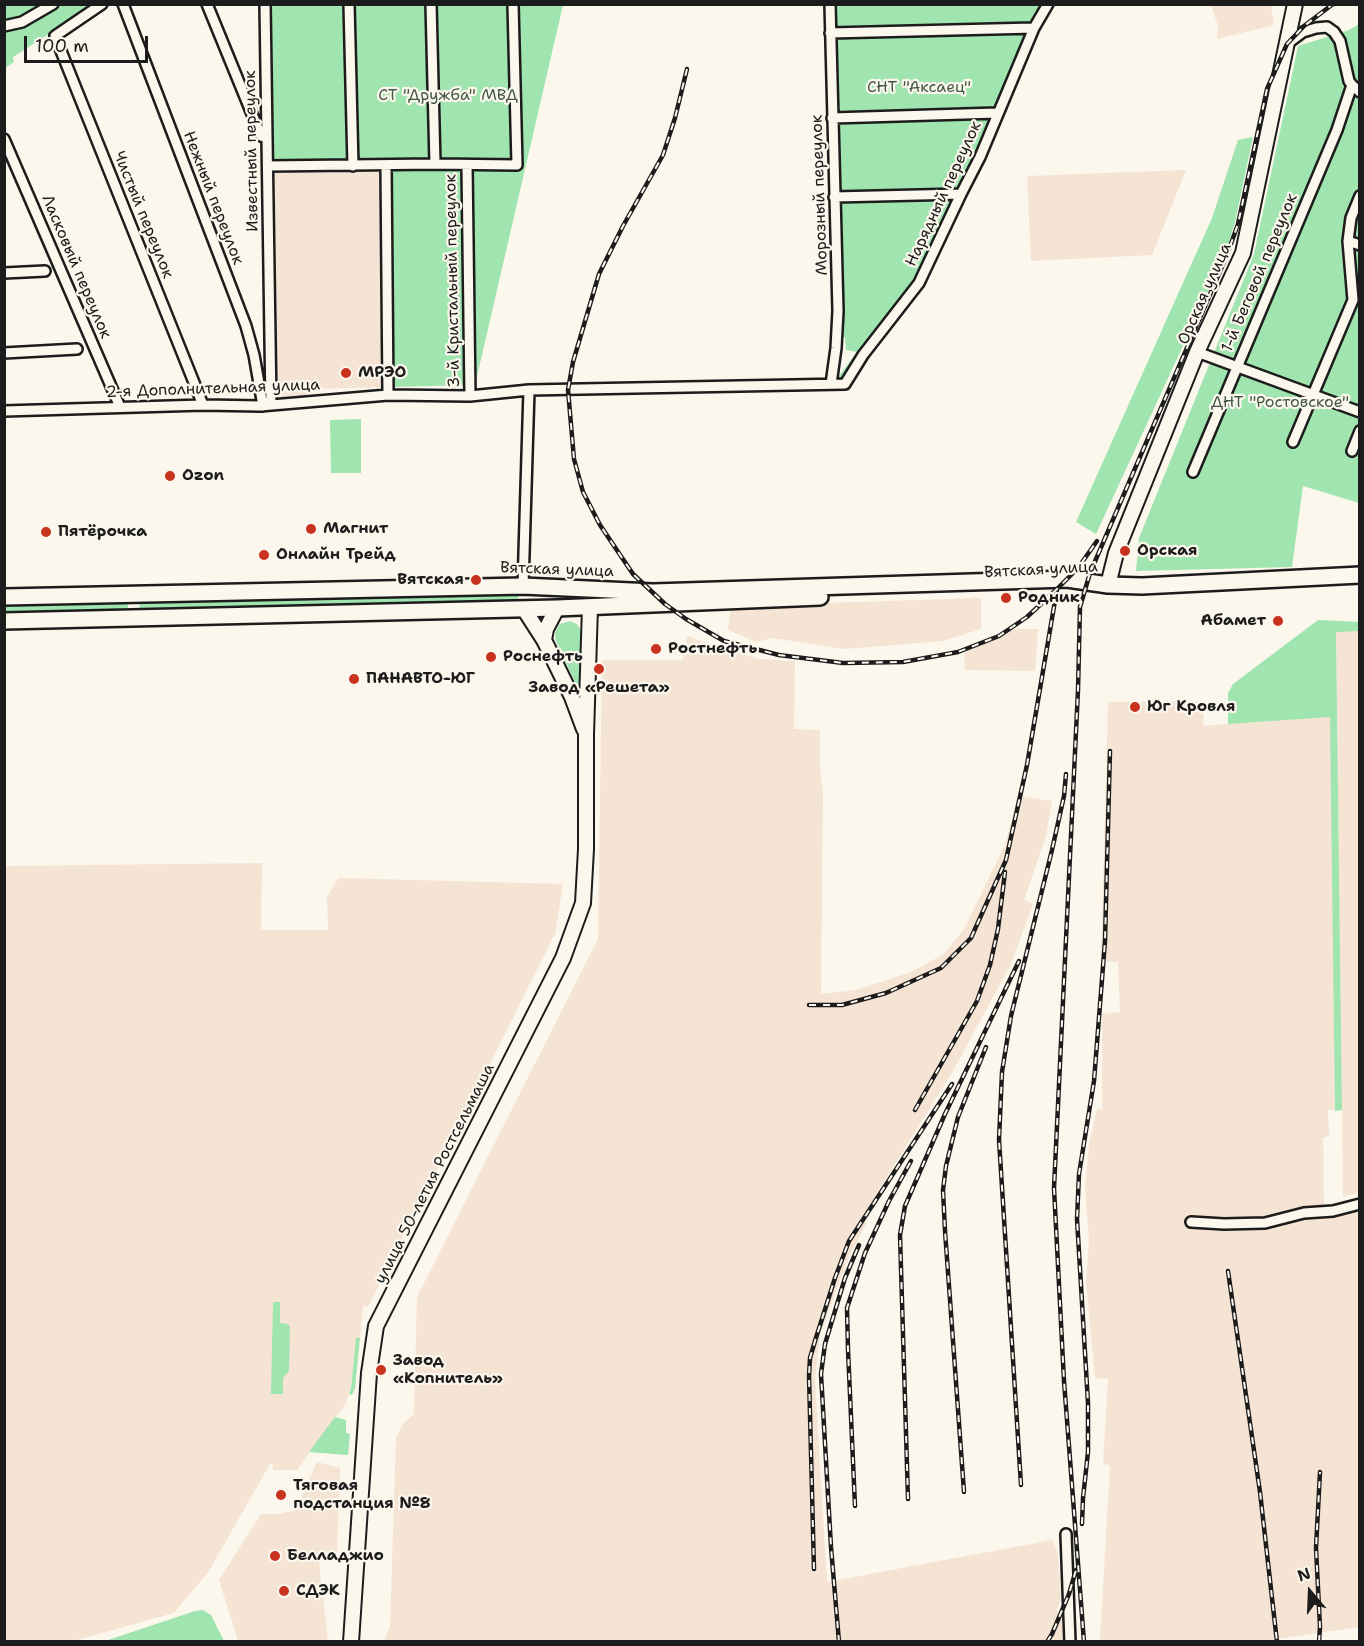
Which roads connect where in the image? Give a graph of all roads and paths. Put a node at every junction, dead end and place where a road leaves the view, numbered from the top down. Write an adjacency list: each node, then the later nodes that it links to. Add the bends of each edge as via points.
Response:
1 (53, 4): 12 (street, via 22,22)
2 (102, 4): 43 (street, Чистый переулок, via 55,36)
3 (123, 4): 44 (street, Нежный переулок, via 246,326)
4 (207, 4): 19 (street, via 261,136)
5 (265, 4): 19 (street, Известный переулок)
6 (349, 4): 25 (street)
7 (430, 4): 21 (street)
8 (513, 4): 23 (street, via 517,165)
9 (830, 4): 14 (street, Морозный переулок)
10 (1048, 4): 13 (street, Нарядный переулок)
11 (1294, 4): 15 (main road, Орская улица)
12 (4, 26)
13 (1034, 28): 14 (street); 17 (street, Нарядный переулок)
14 (830, 33): 18 (street, Морозный переулок)
15 (1287, 44): 16 (street, via 1303,32 1327,27 1340,41); 34 (main road, Орская улица, via 1243,253)
16 (1356, 88): 36 (street, 1-й Беговой переулок)
17 (998, 113): 18 (street); 26 (street, Нарядный переулок)
18 (832, 118): 28 (street, Морозный переулок)
19 (267, 138): 24 (street, Известный переулок)
20 (4, 139): 45 (street, Ласковый переулок)
21 (435, 164): 22 (street); 23 (street)
22 (386, 165): 25 (street); 40 (street)
23 (467, 165): 42 (street, 3-й Кристальный переулок)
24 (268, 166): 25 (street); 44 (street, Известный переулок)
25 (353, 166)
26 (961, 194): 28 (street); 38 (street, Нарядный переулок, via 919,284)
27 (1359, 196): 29 (street)
28 (834, 197): 37 (street, Морозный переулок, via 838,311)
29 (1348, 242): 30 (street); 41 (street, via 1353,300)
30 (1359, 245)
31 (45, 271): 32 (street)
32 (4, 273)
33 (77, 349): 35 (street)
34 (1197, 352): 36 (street); 53 (main road, Орская улица, via 1116,553)
35 (4, 353)
36 (1238, 366): 41 (street); 51 (street, 1-й Беговой переулок)
37 (831, 384): 38 (street, 2-я Дополнительная улица); 39 (street, 2-я Дополнительная улица)
38 (845, 384)
39 (529, 390): 42 (street, 2-я Дополнительная улица); 54 (street)
40 (388, 395): 42 (street, 2-я Дополнительная улица); 44 (street, 2-я Дополнительная улица)
41 (1313, 395): 47 (street); 49 (street)
42 (470, 396)
43 (203, 405): 44 (street, 2-я Дополнительная улица); 45 (street, 2-я Дополнительная улица)
44 (267, 405)
45 (120, 407): 46 (street, 2-я Дополнительная улица)
46 (4, 411)
47 (1359, 412)
48 (1359, 431): 50 (street)
49 (1293, 442)
50 (1352, 452)
51 (1193, 472)
52 (1359, 575): 53 (main road, Вятская улица)
53 (1108, 585): 56 (main road, Вятская улица, via 1067,579 652,592); 59 (main road, Вятская улица)
54 (523, 586): 55 (main road, Вятская улица); 57 (main road, Вятская улица); 61 (main road)
55 (572, 588): 56 (main road, Вятская улица); 60 (main road)
56 (591, 588): 59 (main road)
57 (131, 595): 58 (main road, Вятская улица); 62 (main road, via 138,608)
58 (4, 597)
59 (590, 607): 60 (main road, Вятская улица); 65 (main road, улица 50-летия Ростсельмаша)
60 (557, 608): 61 (main road, Вятская улица); 64 (main road)
61 (524, 609): 62 (main road, Вятская улица); 64 (main road)
62 (133, 618): 63 (main road, Вятская улица)
63 (4, 621)
64 (544, 640): 65 (main road)
65 (586, 734): 69 (main road, улица 50-летия Ростсельмаша, via 583,903 575,928 376,1326 369,1373)
66 (1359, 1204): 67 (street, via 1265,1223)
67 (1191, 1222)
68 (1066, 1534): 70 (street)
69 (351, 1641)
70 (1070, 1641)

